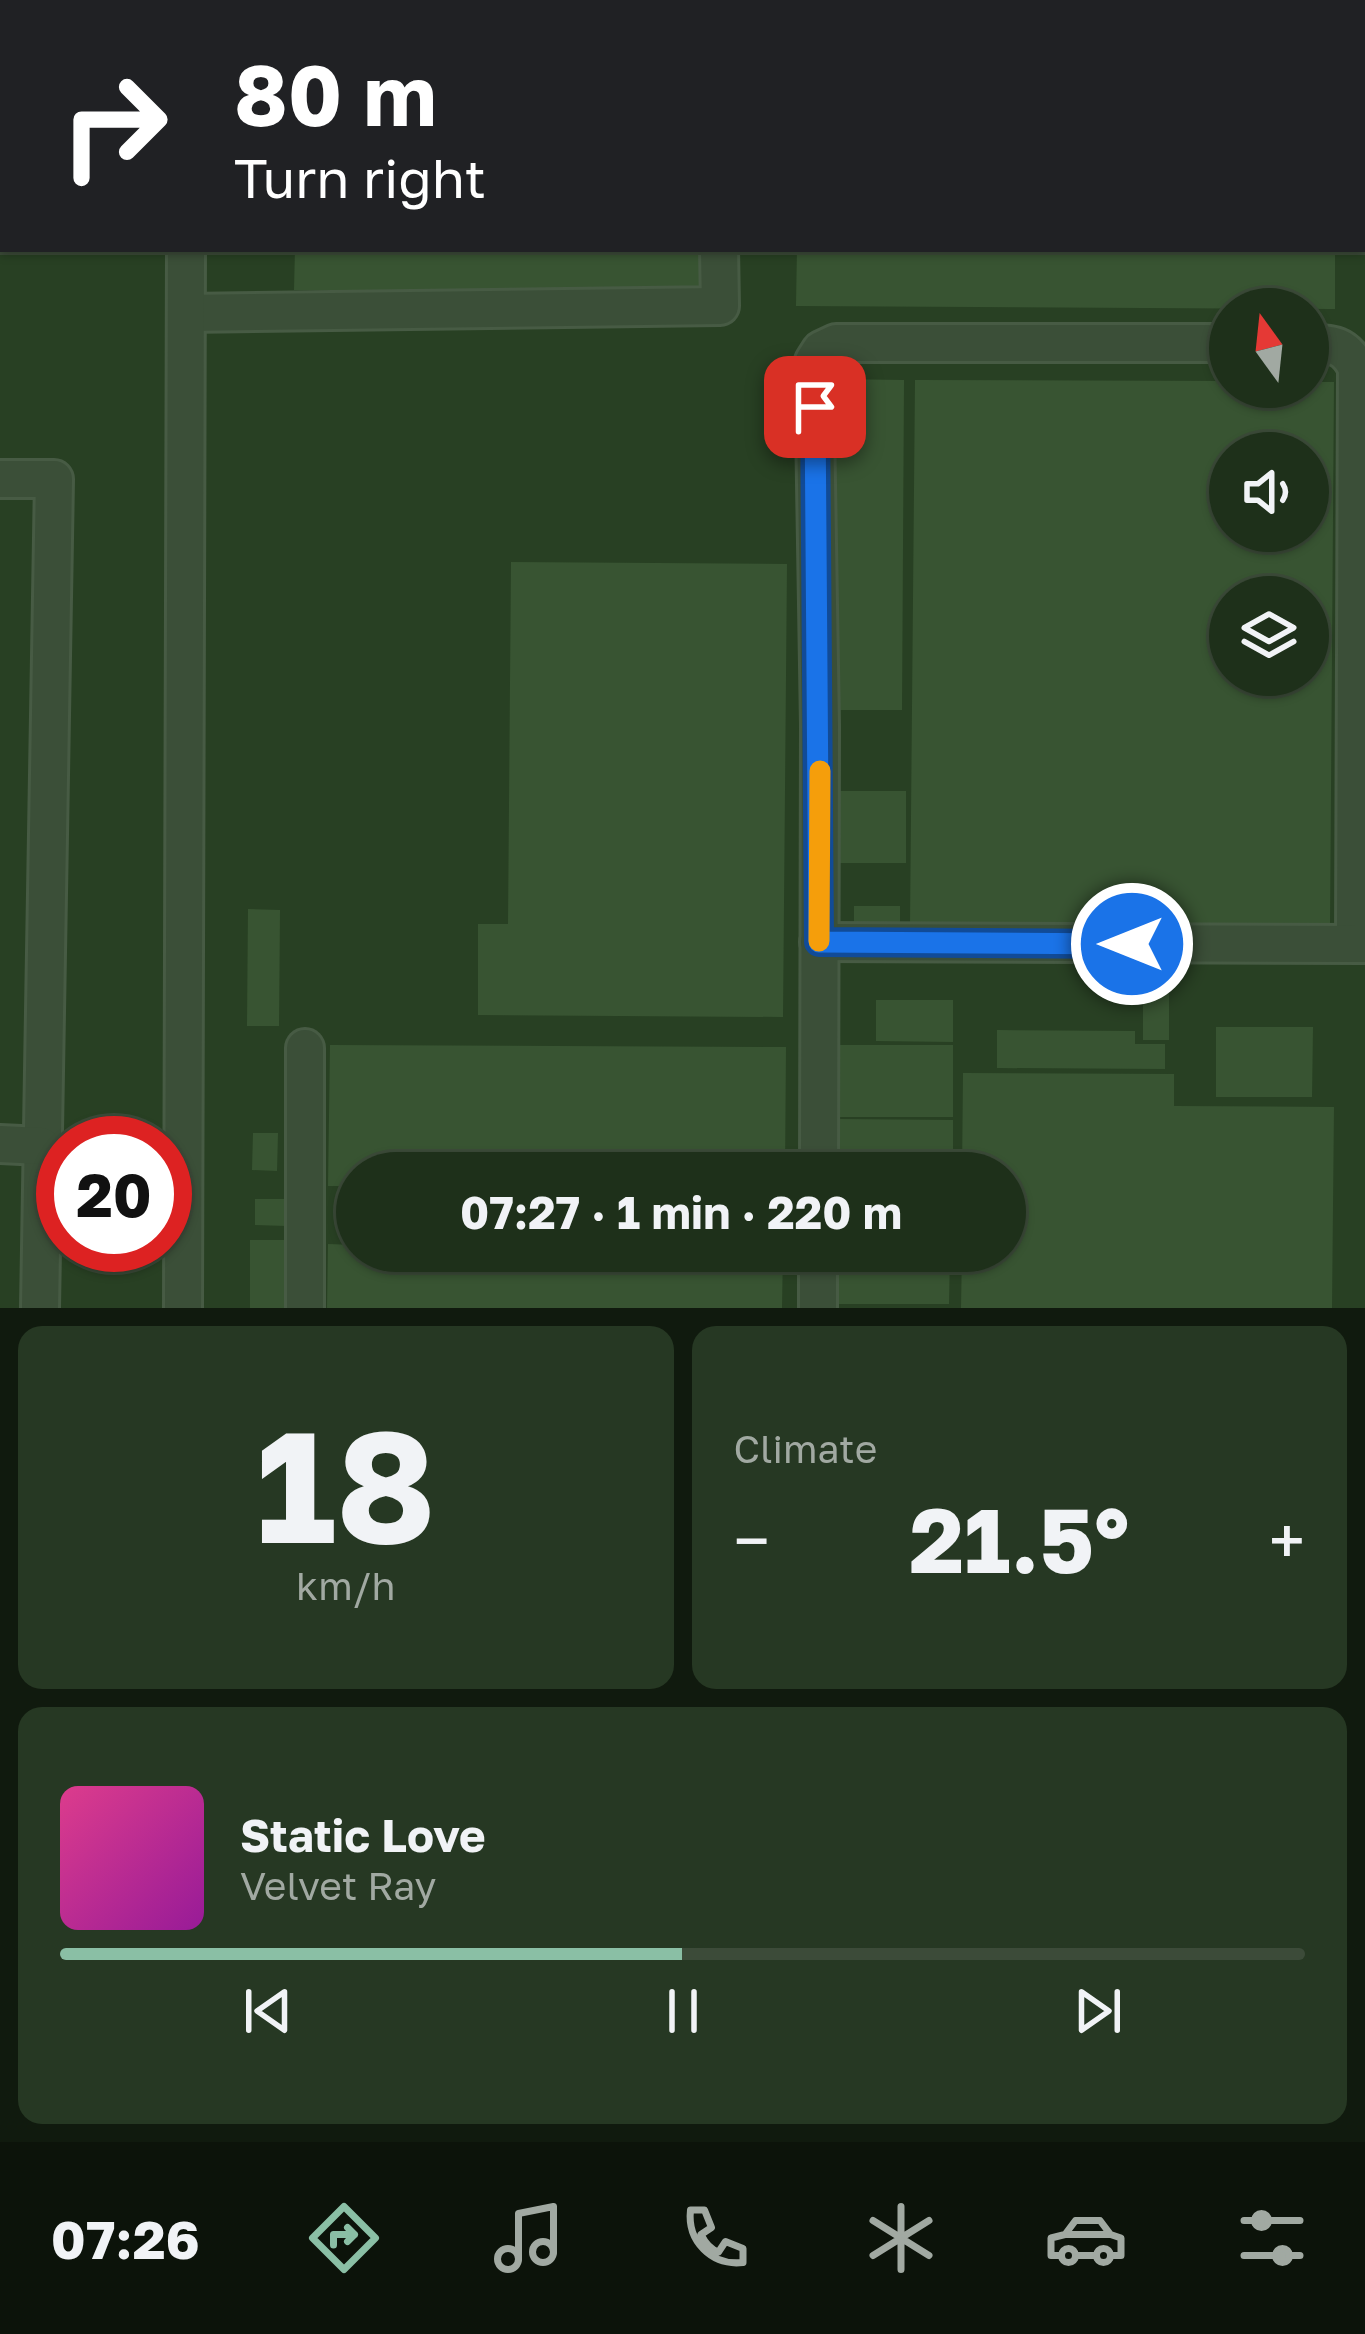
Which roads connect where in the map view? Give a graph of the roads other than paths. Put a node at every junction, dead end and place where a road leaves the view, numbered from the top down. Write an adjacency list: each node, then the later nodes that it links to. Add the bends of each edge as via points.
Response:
1 (186, 252): 3 (street)
2 (719, 252): 3 (street, via 720,306)
3 (186, 313): 17 (street)
4 (1209, 344): 7 (street, via 836,343 821,350 814,361)
5 (1329, 344): 8 (street, via 1348,351 1357,368)
6 (0, 479): 10 (street, via 54,479)
7 (819, 942): 8 (street); 13 (street)
8 (1360, 944)
9 (305, 1048): 18 (street)
10 (42, 1116)
11 (0, 1144): 12 (street)
12 (36, 1145)
13 (819, 1152)
14 (40, 1272): 16 (street)
15 (818, 1272): 19 (street)
16 (40, 1308)
17 (183, 1308)
18 (305, 1308)
19 (818, 1308)

